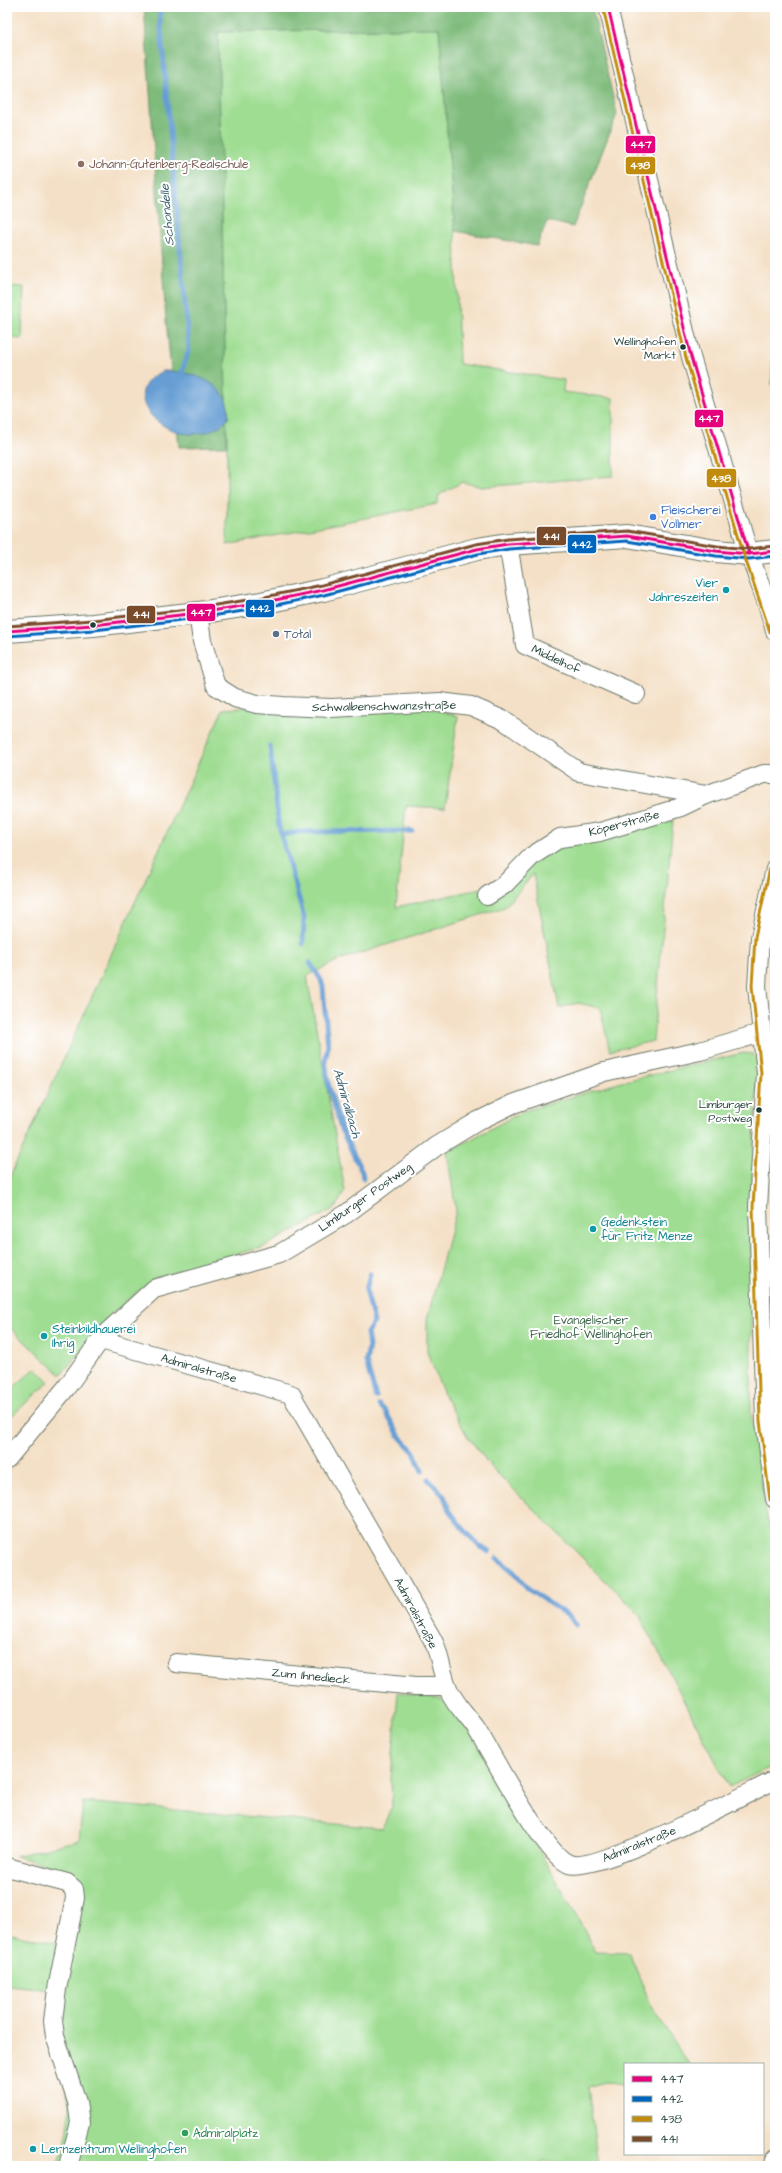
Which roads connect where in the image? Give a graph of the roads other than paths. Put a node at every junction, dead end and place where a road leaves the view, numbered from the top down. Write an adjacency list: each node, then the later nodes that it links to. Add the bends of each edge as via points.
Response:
1 (608, 7): 4 (street, via 691,357)
2 (508, 544): 4 (street, via 627,536 708,550); 5 (street, via 463,552 323,590); 8 (street, Middelhof, via 525,644)
3 (775, 551): 4 (street)
4 (749, 554): 7 (street)
5 (198, 613): 6 (street, via 84,626); 10 (street, Schwalbenschwanzstraße, via 202,642 216,686 235,698 257,704 332,708 440,702 471,706 503,720 578,772)
6 (7, 631)
7 (775, 631)
8 (636, 694)
9 (775, 774): 10 (street, Köperstraße, via 764,774)
10 (706, 795): 12 (street, Köperstraße, via 681,807 600,832 560,838 532,856 504,885)
11 (775, 870): 13 (street, via 760,938 757,986)
12 (487, 896)
13 (761, 1033): 14 (street, Limburger Postweg, via 604,1072 513,1104 478,1121 437,1146 346,1214 279,1254 154,1289); 16 (street, via 766,1073 758,1207 765,1422)
14 (101, 1340): 15 (street, Limburger Postweg, via 66,1388); 18 (street, Admiralstraße, via 291,1394 422,1621 434,1644)
15 (7, 1459)
16 (775, 1499)
17 (176, 1663): 18 (street, Zum Ihnedieck, via 416,1686)
18 (447, 1686): 19 (street, Admiralstraße, via 475,1727 540,1835 556,1855 570,1864 588,1865 644,1843)
19 (775, 1780)
20 (7, 1867): 22 (street, via 67,1883 74,1889 75,1898 53,2021 55,2036 77,2102 80,2122)
21 (775, 2159): 23 (street)
22 (68, 2166)
23 (774, 2166)

